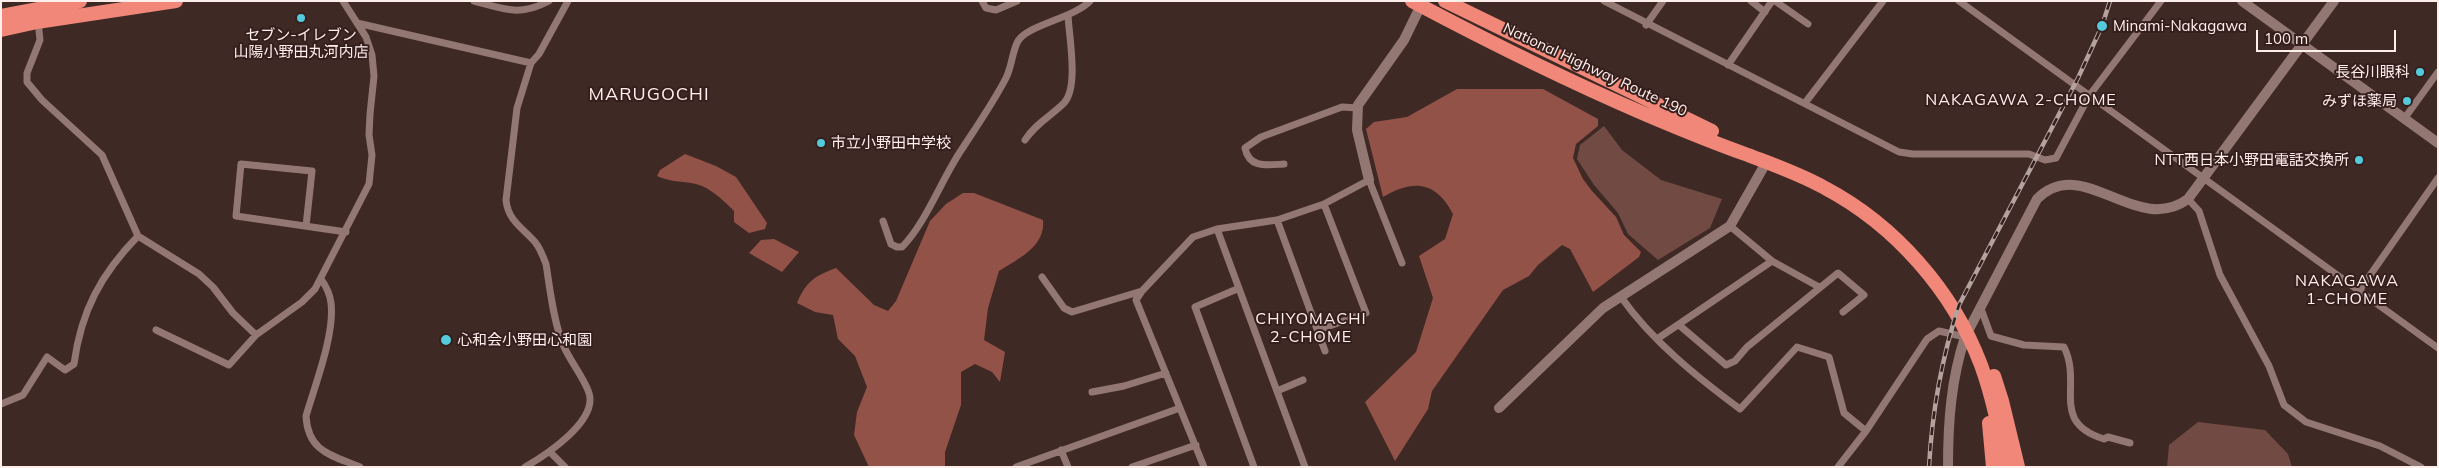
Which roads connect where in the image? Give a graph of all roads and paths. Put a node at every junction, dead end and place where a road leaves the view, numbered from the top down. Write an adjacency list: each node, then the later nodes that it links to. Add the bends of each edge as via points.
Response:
1 (80, 1): 21 (highway)
2 (176, 1): 25 (highway)
3 (343, 1): 26 (street)
4 (474, 1): 5 (street, via 507,11 523,12)
5 (549, 1)
6 (568, 1): 31 (street)
7 (982, 1): 8 (street, via 986,8 996,10)
8 (1017, 1)
9 (1090, 1): 23 (street)
10 (1445, 1): 40 (highway, National Highway Route 190, via 1751,149)
11 (1604, 1): 28 (street)
12 (1663, 1): 28 (street)
13 (1751, 1): 22 (street)
14 (1774, 1): 22 (street); 27 (street)
15 (1883, 1): 35 (street)
16 (1960, 1): 34 (street)
17 (2161, 1): 34 (street)
18 (2242, 1): 30 (street)
19 (2334, 1): 30 (street)
20 (1418, 3): 36 (street, via 1404,40 1361,99); 40 (highway, National Highway Route 190, via 1648,114)
21 (37, 5): 24 (highway); 25 (street)
22 (1765, 12): 32 (street)
23 (1068, 15): 38 (street, via 1073,88 1066,101 1031,129); 48 (street, via 1025,33 1018,42 1006,77 975,133 962,149 907,242 894,246)
24 (1, 16)
25 (38, 22): 29 (highway); 53 (street, via 40,40 27,73 27,82 102,155)
26 (357, 23): 31 (street); 52 (street, via 372,55 374,76 369,135 372,155 369,184)
27 (1808, 24)
28 (1646, 25): 32 (street)
29 (1, 30)
30 (2302, 45): 37 (street); 42 (street)
31 (531, 63): 86 (street, via 517,108 509,160 507,210 541,252 562,341 589,392 590,402 576,426)
32 (1728, 65): 35 (street)
33 (2438, 72): 37 (street)
34 (2089, 96): 35 (street, via 2056,158 2045,160 2029,154 1899,152); 42 (street)
35 (1806, 103)
36 (1358, 108): 41 (street, via 1342,107 1262,137 1245,148 1248,158 1256,164); 44 (street, via 1357,130)
37 (2404, 119): 39 (street)
38 (1024, 140)
39 (2438, 143)
40 (1767, 161): 50 (street); 72 (highway, National Highway Route 190, via 1827,188 1878,223 1946,293)
41 (1284, 164)
42 (2203, 178): 45 (street); 61 (street)
43 (2438, 178): 61 (street)
44 (1369, 180): 46 (street); 55 (street)
45 (2188, 199): 63 (street, via 2179,206 2162,210 2138,207 2081,185 2058,185 2046,190 2027,214); 101 (street, via 2199,211 2220,276 2269,366 2284,404 2306,422 2380,446)
46 (1324, 204): 47 (street); 67 (street, via 1366,313)
47 (1277, 220): 51 (street); 67 (street)
48 (883, 221)
49 (306, 226): 49 (street, via 312,171 241,164 236,216); 52 (street)
50 (1730, 226): 54 (street); 62 (street)
51 (1217, 229): 59 (street); 60 (street, via 1193,236)
52 (346, 232): 57 (street)
53 (138, 236): 68 (street, via 199,274); 79 (street, via 105,274 78,336 74,364 65,370 47,358 23,394)
54 (1772, 261): 58 (street); 65 (street)
55 (1402, 263)
56 (1042, 277): 60 (street, via 1064,308 1072,312)
57 (320, 279): 68 (street, via 302,302); 88 (street, via 328,290 331,321 306,416 307,429 316,446)
58 (1819, 287): 64 (street, via 1838,273 1864,295); 65 (street, via 1735,361 1726,365)
59 (1237, 289): 77 (street); 94 (street, via 1195,307)
60 (1142, 291): 74 (street, via 1136,300)
61 (2359, 291): 71 (street)
62 (1621, 298): 70 (street, via 1639,323); 81 (street, via 1585,324)
63 (1980, 305): 69 (street); 83 (street, via 1991,336 2024,345 2064,347 2070,359 2074,422 2088,435)
64 (1843, 312)
65 (1679, 325): 70 (street)
66 (156, 330): 68 (street, via 229,365)
67 (1318, 330): 73 (street)
68 (256, 335)
69 (1965, 337): 82 (street, via 1939,331 1933,333); 97 (street, via 1950,405)
70 (1657, 340): 82 (street, via 1740,410 1797,347 1829,357 1844,413)
71 (2438, 348)
72 (1979, 350): 76 (highway, National Highway Route 190); 100 (highway, via 2002,401)
73 (1325, 351)
74 (1166, 373): 78 (street); 80 (street)
75 (1304, 380): 77 (street)
76 (1986, 382): 98 (highway); 99 (highway, National Highway Route 190, via 1997,419)
77 (1277, 391): 95 (street)
78 (1092, 392)
79 (1, 404)
80 (1180, 408): 84 (street); 85 (street)
81 (1499, 408)
82 (1866, 431): 96 (street)
83 (2130, 443)
84 (1196, 445): 87 (street); 93 (street)
85 (1062, 450): 91 (street); 92 (street)
86 (550, 452): 89 (street); 90 (street)
87 (1133, 466)
88 (360, 467)
89 (525, 467)
90 (565, 467)
91 (1016, 467)
92 (1068, 467)
93 (1204, 467)
94 (1254, 467)
95 (1305, 467)
96 (1838, 467)
97 (1948, 467)
98 (1993, 467)
99 (2005, 467)
100 (2018, 467)
101 (2421, 467)

